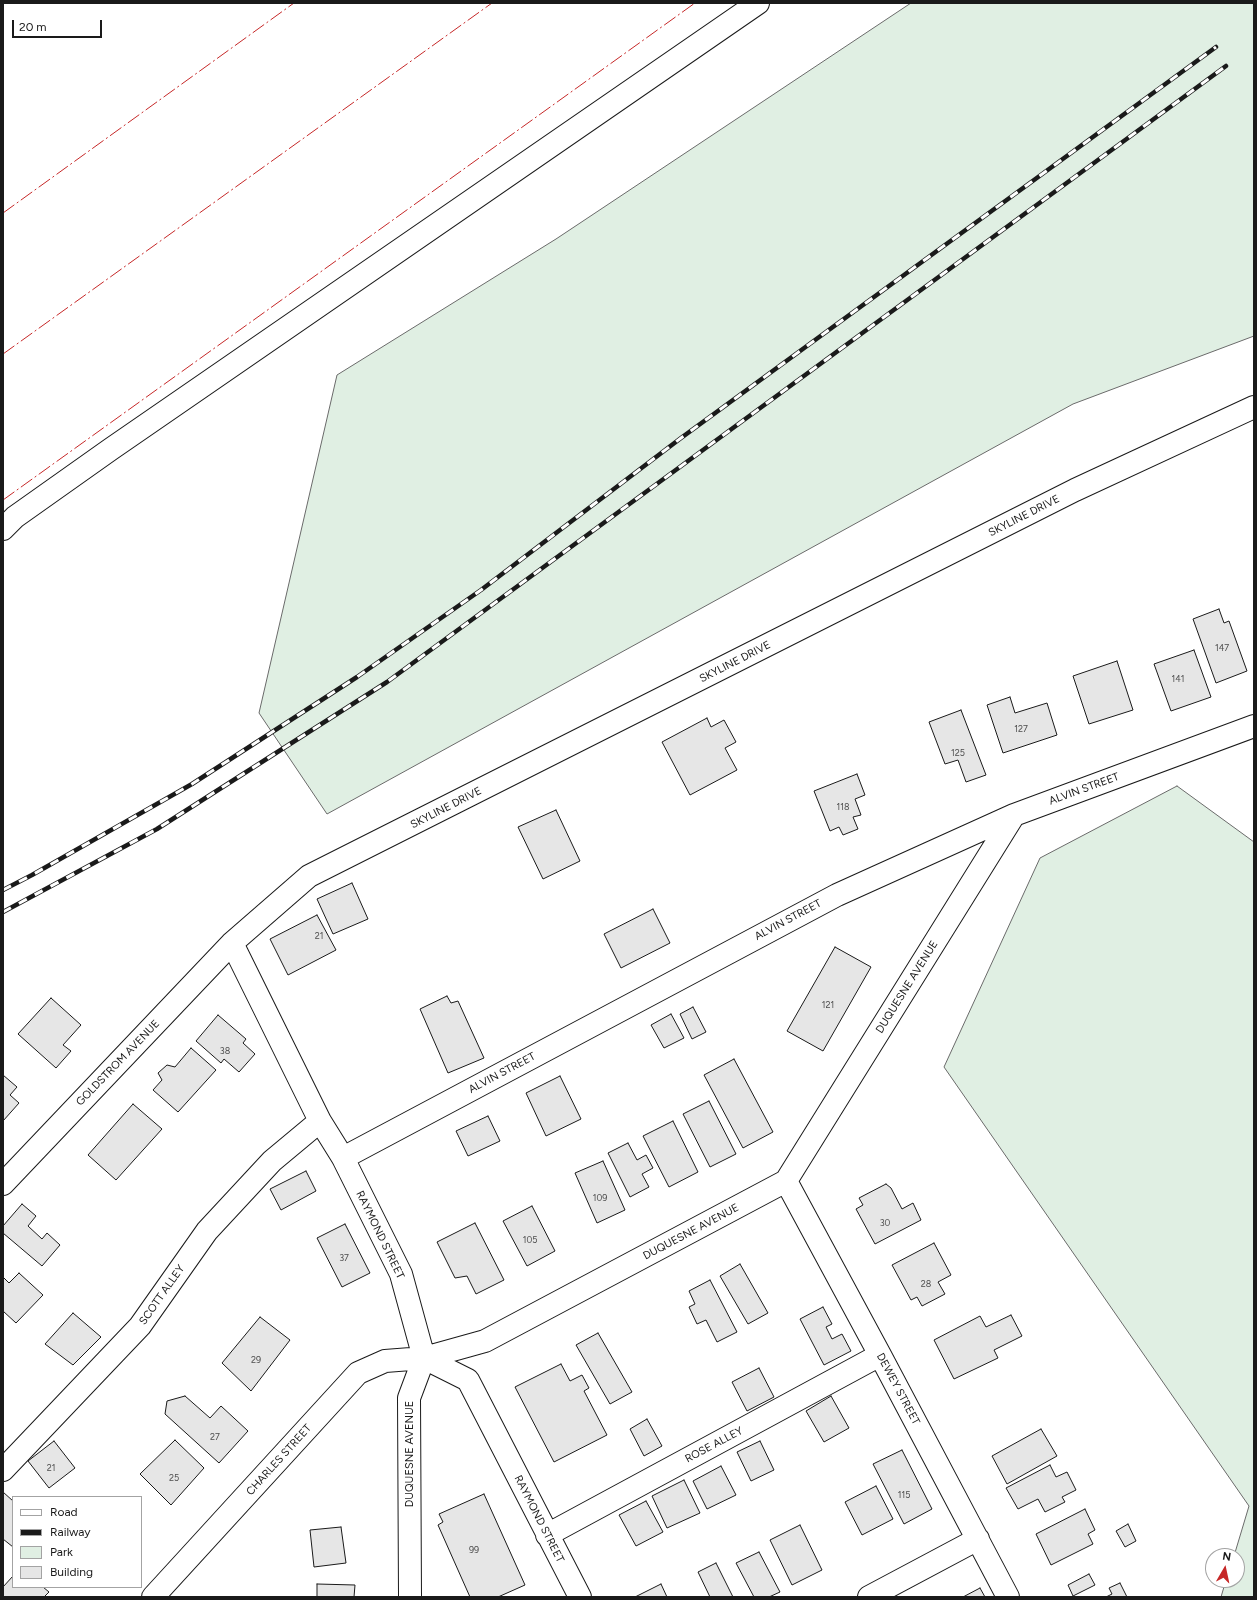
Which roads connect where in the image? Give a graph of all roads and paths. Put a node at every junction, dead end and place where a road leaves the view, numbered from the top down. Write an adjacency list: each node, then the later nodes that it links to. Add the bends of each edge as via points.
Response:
1 (758, 3): 3 (street, via 110,449)
2 (1254, 407): 6 (street, SKYLINE DRIVE, via 1075,490 309,876)
3 (3, 529)
4 (1254, 726): 5 (street, ALVIN STREET)
5 (1014, 815): 8 (street, ALVIN STREET, via 837,895); 9 (street, DUQUESNE AVENUE)
6 (232, 943): 7 (street, RAYMOND STREET); 10 (street, GOLDSTROM AVENUE)
7 (320, 1121): 8 (street, RAYMOND STREET); 13 (street, SCOTT ALLEY, via 272,1161 207,1231 140,1326)
8 (343, 1158): 12 (street, RAYMOND STREET, via 401,1274)
9 (786, 1181): 11 (street, DEWEY STREET); 12 (street, DUQUESNE AVENUE, via 485,1341)
10 (3, 1184)
11 (880, 1355): 14 (street, ROSE ALLEY); 15 (street, DEWEY STREET)
12 (424, 1358): 14 (street, RAYMOND STREET, via 468,1380); 16 (street, CHARLES STREET, via 386,1361 358,1373); 17 (street, DUQUESNE AVENUE, via 409,1398)
13 (3, 1470)
14 (547, 1535): 18 (street, RAYMOND STREET)
15 (978, 1539): 19 (street); 20 (street, DEWEY STREET)
16 (153, 1597)
17 (410, 1597)
18 (580, 1597)
19 (869, 1597)
20 (1008, 1597)

